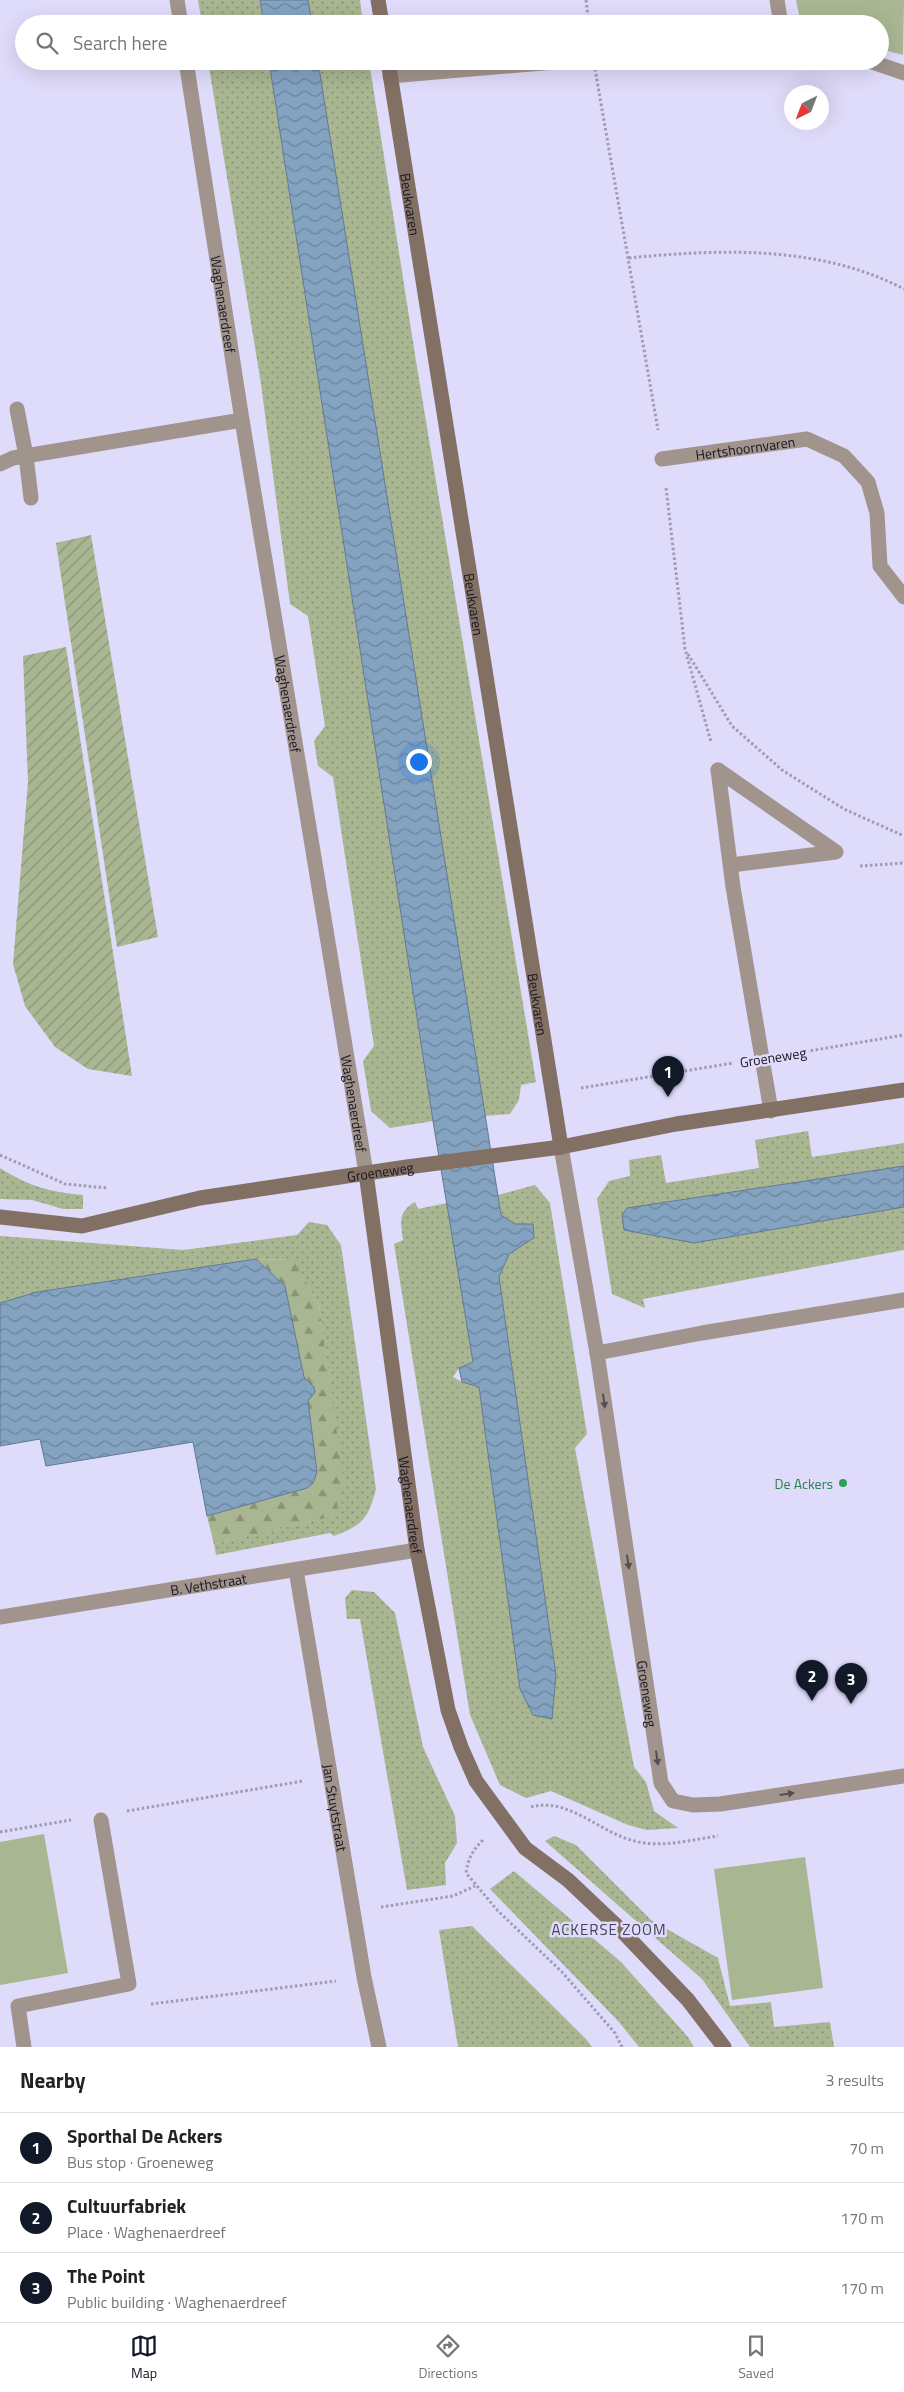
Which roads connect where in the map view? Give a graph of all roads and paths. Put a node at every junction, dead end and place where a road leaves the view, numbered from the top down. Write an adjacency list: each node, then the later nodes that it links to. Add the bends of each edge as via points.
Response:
1 (177, 0): 5 (street)
2 (378, 0): 6 (street)
3 (586, 0): 7 (path)
4 (777, 0): 8 (street)
5 (180, 15)
6 (380, 15)
7 (588, 15)
8 (780, 15)
9 (889, 68): 13 (street)
10 (187, 70): 17 (street, Waghenaerdreef)
11 (389, 70): 30 (street, Beukvaren)
12 (596, 70): 14 (path)
13 (904, 73)
14 (629, 258): 15 (path, via 692,252 767,253 819,259); 19 (path)
15 (904, 288)
16 (17, 409): 18 (street)
17 (242, 420): 18 (street); 34 (street, Waghenaerdreef)
18 (26, 456): 20 (street); 21 (street)
19 (662, 459): 22 (street, Hertshoornvaren, via 807,439 844,456 868,482 877,513 880,566); 23 (path)
20 (0, 464)
21 (31, 498)
22 (904, 597)
23 (685, 649): 24 (path); 25 (path, via 732,726 782,770 844,810)
24 (718, 770): 26 (street); 26 (street, via 836,852)
25 (904, 836)
26 (731, 865): 28 (street)
27 (904, 1036): 28 (path, Groeneweg)
28 (763, 1058): 30 (path, Groeneweg); 31 (street)
29 (904, 1090): 31 (street, Groeneweg)
30 (552, 1093): 32 (street, Beukvaren)
31 (771, 1111): 32 (street, Groeneweg, via 676,1124)
32 (561, 1147): 34 (street, Groeneweg); 38 (street, Groeneweg)
33 (0, 1155): 35 (path, via 65,1184)
34 (366, 1174): 36 (street, Groeneweg, via 200,1198 82,1226); 39 (street, Waghenaerdreef)
35 (113, 1189)
36 (0, 1216)
37 (904, 1300): 38 (street)
38 (597, 1353): 42 (street, Groeneweg, one-way to 42, via 661,1783 673,1801 693,1805 720,1804)
39 (417, 1550): 40 (street, B. Vethstraat); 47 (street, Waghenaerdreef, via 448,1710 476,1781)
40 (296, 1570): 41 (street, B. Vethstraat); 43 (street, Jan Stuytstraat)
41 (0, 1617)
42 (904, 1776)
43 (331, 1777): 44 (path); 51 (street, Jan Stuytstraat)
44 (119, 1812)
45 (73, 1820): 48 (path)
46 (101, 1820): 53 (street)
47 (503, 1820): 49 (path, via 542,1804 559,1806 630,1840 658,1845); 50 (path, via 474,1849 468,1860 466,1873); 57 (street, Waghenaerdreef, via 525,1848 568,1880 622,1931 688,2000)
48 (0, 1832)
49 (727, 1834)
50 (474, 1886): 51 (path, via 454,1896); 56 (path, via 562,1972)
51 (353, 1911): 52 (street, Jan Stuytstraat)
52 (364, 1977): 53 (path, via 148,2005); 55 (street, Jan Stuytstraat)
53 (129, 1984): 54 (street, via 18,2006)
54 (24, 2047)
55 (378, 2047)
56 (622, 2047)
57 (724, 2047)

